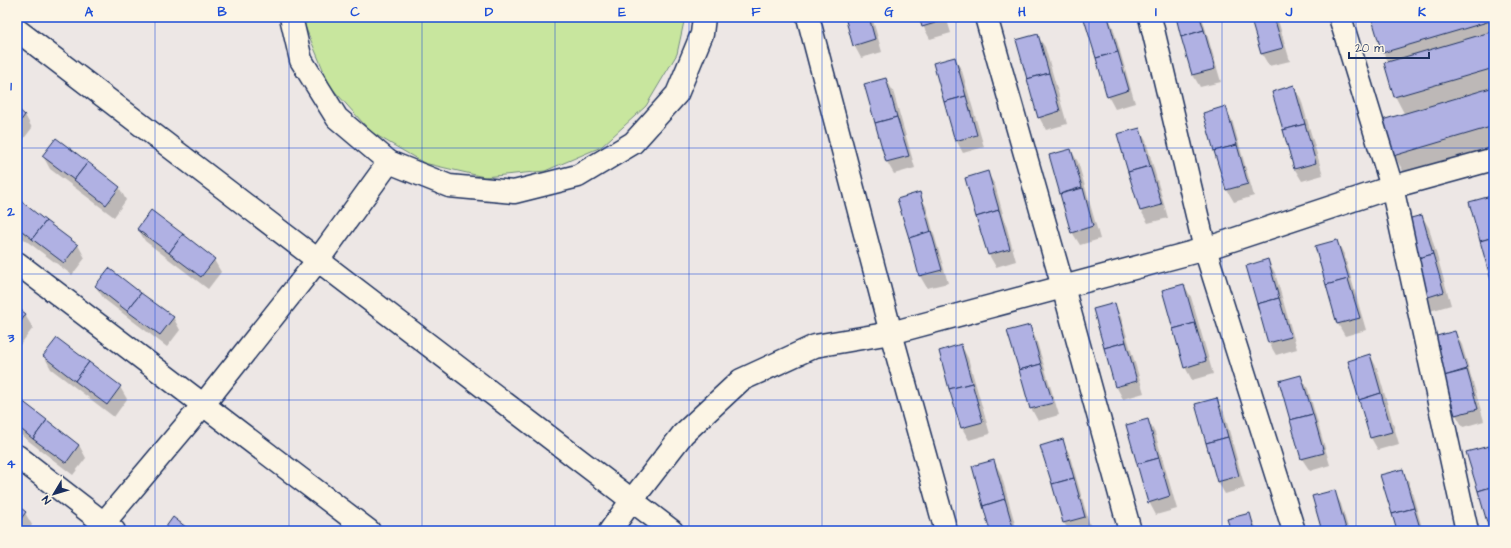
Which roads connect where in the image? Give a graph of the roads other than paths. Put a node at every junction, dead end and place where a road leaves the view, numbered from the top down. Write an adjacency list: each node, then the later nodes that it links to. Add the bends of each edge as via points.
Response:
1 (291, 17): 9 (street, via 301,60 336,118)
2 (704, 17): 9 (street, via 702,34 677,94 634,143 578,176 514,192 449,186)
3 (808, 17): 15 (street)
4 (986, 17): 14 (street)
5 (1150, 17): 11 (street)
6 (1340, 17): 10 (street)
7 (17, 30): 12 (street)
8 (1494, 159): 10 (street)
9 (389, 162): 12 (street)
10 (1392, 187): 11 (street); 26 (street)
11 (1205, 249): 14 (street); 25 (street)
12 (318, 260): 16 (street); 18 (street)
13 (17, 263): 16 (street)
14 (1063, 287): 15 (street); 24 (street)
15 (891, 333): 18 (street, via 815,346 741,380 683,434); 23 (street)
16 (203, 405): 19 (street); 20 (street)
17 (17, 456): 19 (street)
18 (632, 500): 21 (street); 22 (street)
19 (105, 528)
20 (369, 531)
21 (610, 531)
22 (672, 531)
23 (946, 531)
24 (1130, 531)
25 (1294, 531)
26 (1467, 531)

